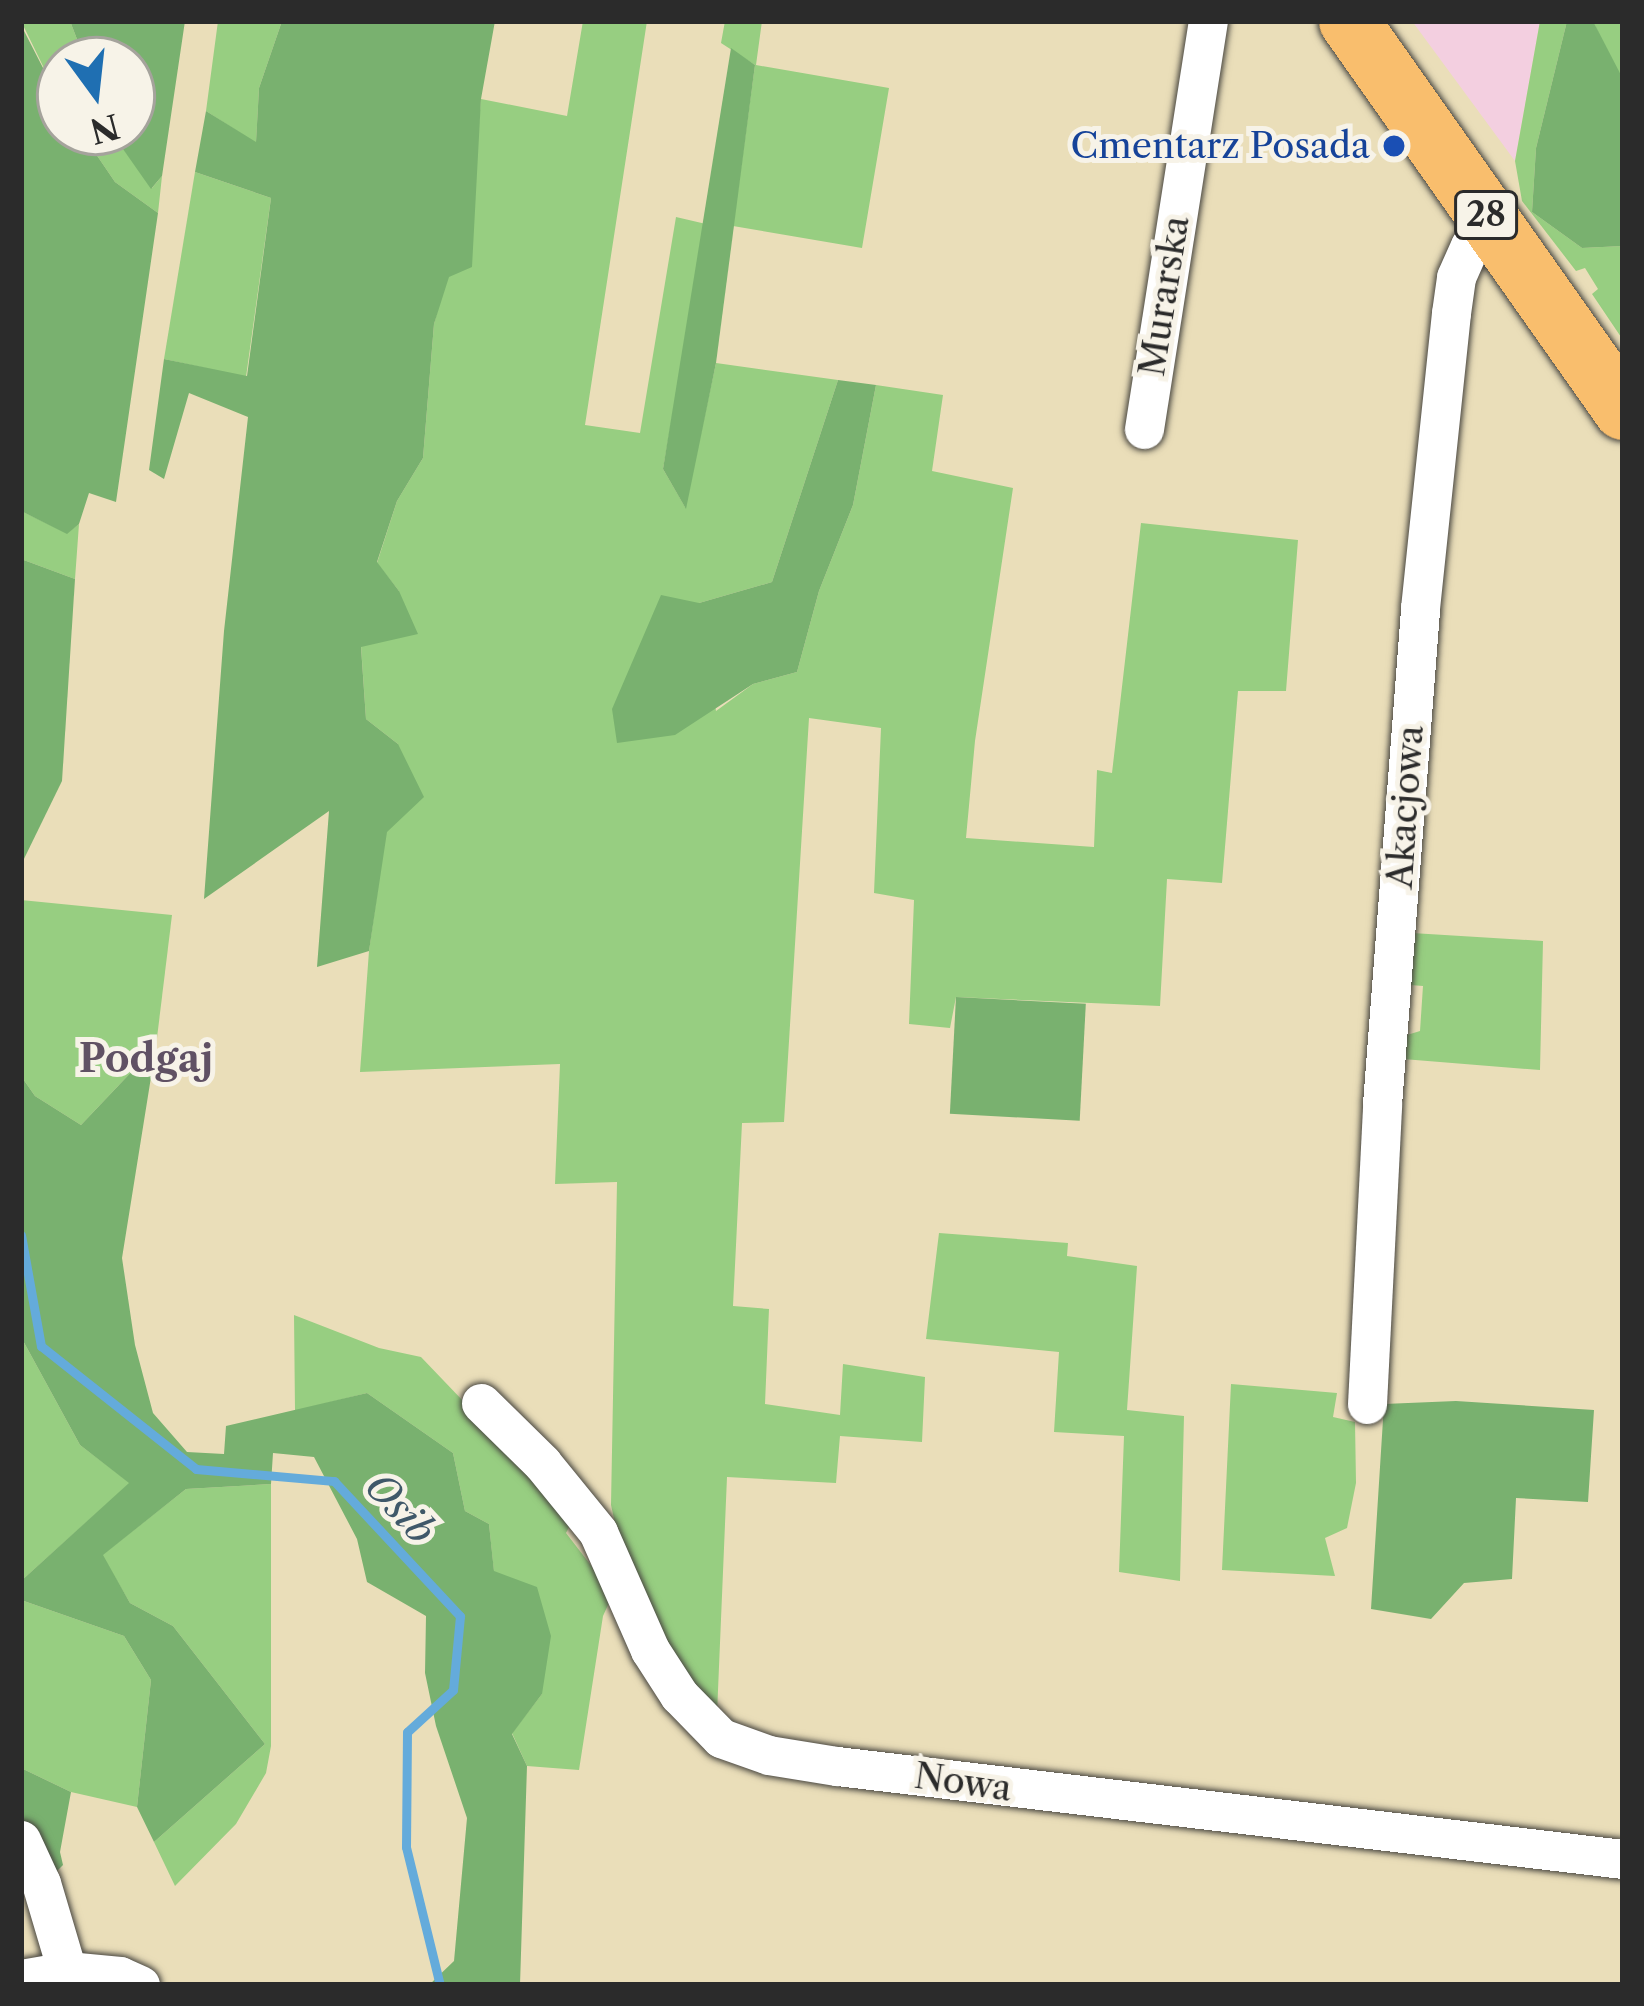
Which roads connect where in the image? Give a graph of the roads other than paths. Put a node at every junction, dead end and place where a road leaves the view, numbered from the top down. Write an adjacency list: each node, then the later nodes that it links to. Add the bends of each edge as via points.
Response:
1 (1208, 21): 5 (street, Murarska)
2 (1349, 21): 3 (main road, 28)
3 (1493, 226): 4 (main road, 28); 7 (street, Akacjowa, via 1470,246 1451,313 1391,986)
4 (1623, 410)
5 (1144, 429)
6 (481, 1402): 9 (street, Nowa, via 598,1532 650,1650 721,1738 837,1766)
7 (1367, 1404)
8 (21, 1840): 10 (street)
9 (1623, 1858)
10 (67, 1971): 11 (street); 12 (street)
11 (21, 1979)
12 (140, 1985)

